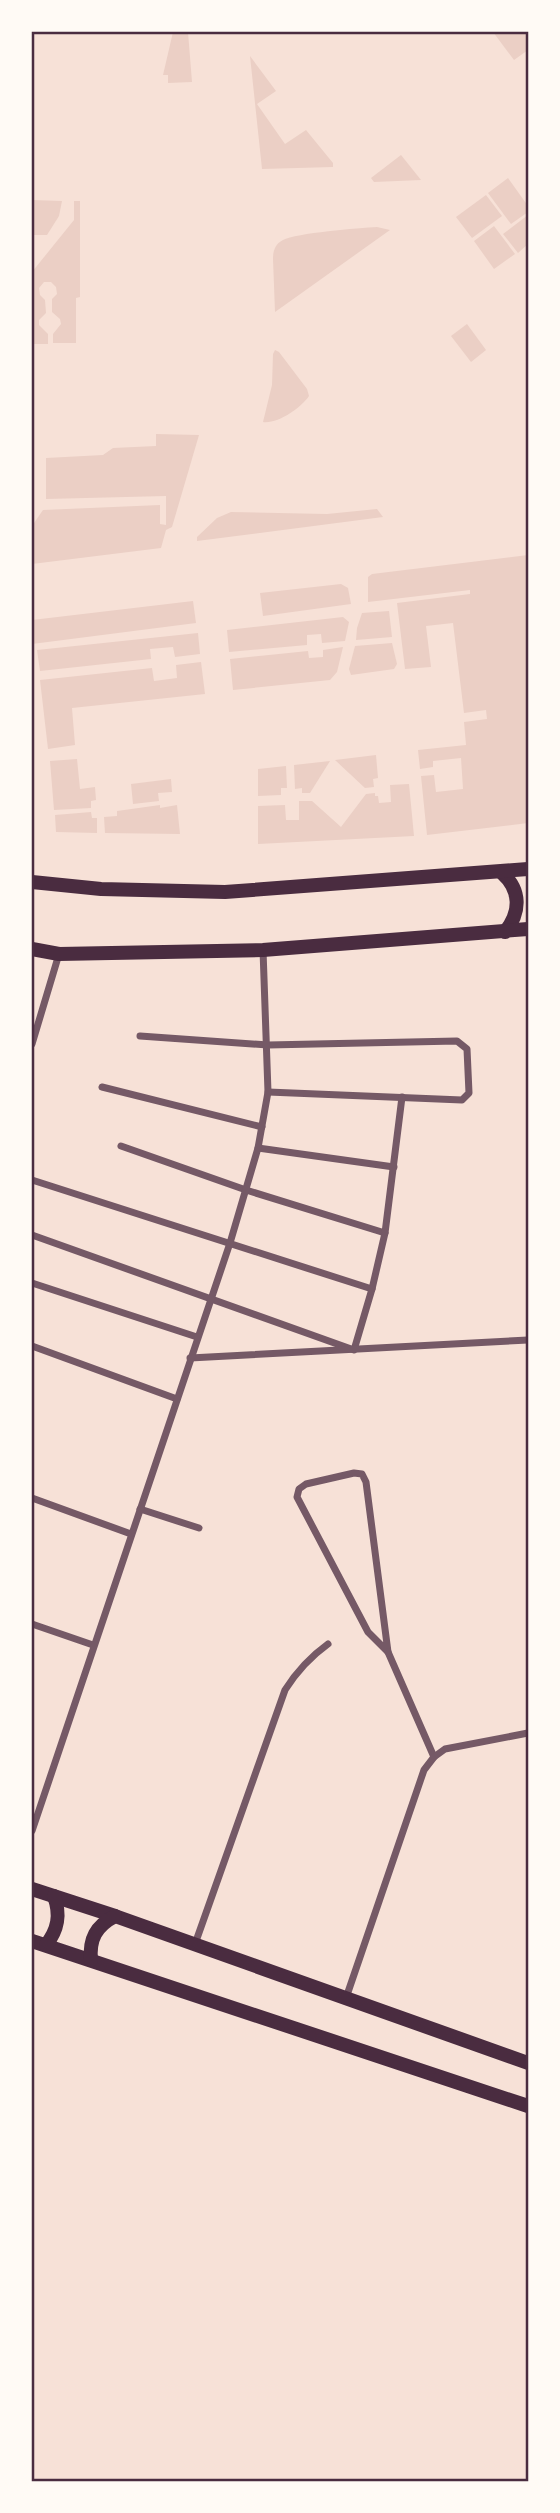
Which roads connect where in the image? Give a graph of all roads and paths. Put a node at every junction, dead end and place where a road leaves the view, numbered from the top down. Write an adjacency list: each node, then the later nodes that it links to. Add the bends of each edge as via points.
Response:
1 (528, 869): 2 (main road)
2 (502, 873): 3 (main road, via 194,893); 5 (main road, via 513,885 517,901 515,918)
3 (32, 882)
4 (528, 929): 5 (main road)
5 (505, 932): 7 (main road)
6 (32, 949): 8 (main road)
7 (263, 950): 8 (main road); 11 (street)
8 (59, 954): 10 (street)
9 (140, 1036): 11 (street)
10 (32, 1044)
11 (268, 1045): 13 (street); 14 (street, via 463,1044 468,1056 468,1097)
12 (102, 1087): 15 (street)
13 (268, 1092): 14 (street); 15 (street)
14 (402, 1097): 18 (street)
15 (261, 1127): 17 (street)
16 (121, 1146): 20 (street)
17 (258, 1148): 18 (street); 20 (street)
18 (394, 1167): 21 (street)
19 (32, 1180): 23 (street)
20 (246, 1190): 21 (street); 23 (street)
21 (385, 1233): 25 (street)
22 (32, 1234): 26 (street)
23 (230, 1243): 25 (street); 26 (street)
24 (32, 1283): 27 (street)
25 (372, 1289): 30 (street)
26 (211, 1297): 27 (street); 30 (street)
27 (197, 1337): 31 (street)
28 (528, 1340): 30 (street)
29 (32, 1346): 32 (street)
30 (354, 1350): 31 (street)
31 (190, 1358): 32 (street)
32 (177, 1399): 34 (street)
33 (32, 1498): 36 (street)
34 (140, 1509): 35 (street); 36 (street)
35 (199, 1528)
36 (131, 1534): 39 (street)
37 (32, 1624): 39 (street)
38 (328, 1644): 48 (street, via 296,1672 285,1690)
39 (93, 1645): 43 (street)
40 (388, 1652): 40 (street, via 368,1632 299,1501 297,1493 302,1486 354,1473 365,1478); 42 (street)
41 (528, 1733): 42 (street, via 459,1745)
42 (434, 1757): 51 (street, via 417,1787)
43 (32, 1831)
44 (32, 1889): 45 (main road)
45 (54, 1896): 46 (main road); 49 (main road, via 58,1922)
46 (115, 1916): 48 (main road); 50 (main road, via 92,1938)
47 (32, 1941): 49 (main road)
48 (195, 1944): 51 (main road)
49 (46, 1945): 50 (main road)
50 (91, 1960): 53 (main road)
51 (346, 1999): 52 (main road)
52 (528, 2063)
53 (528, 2106)

